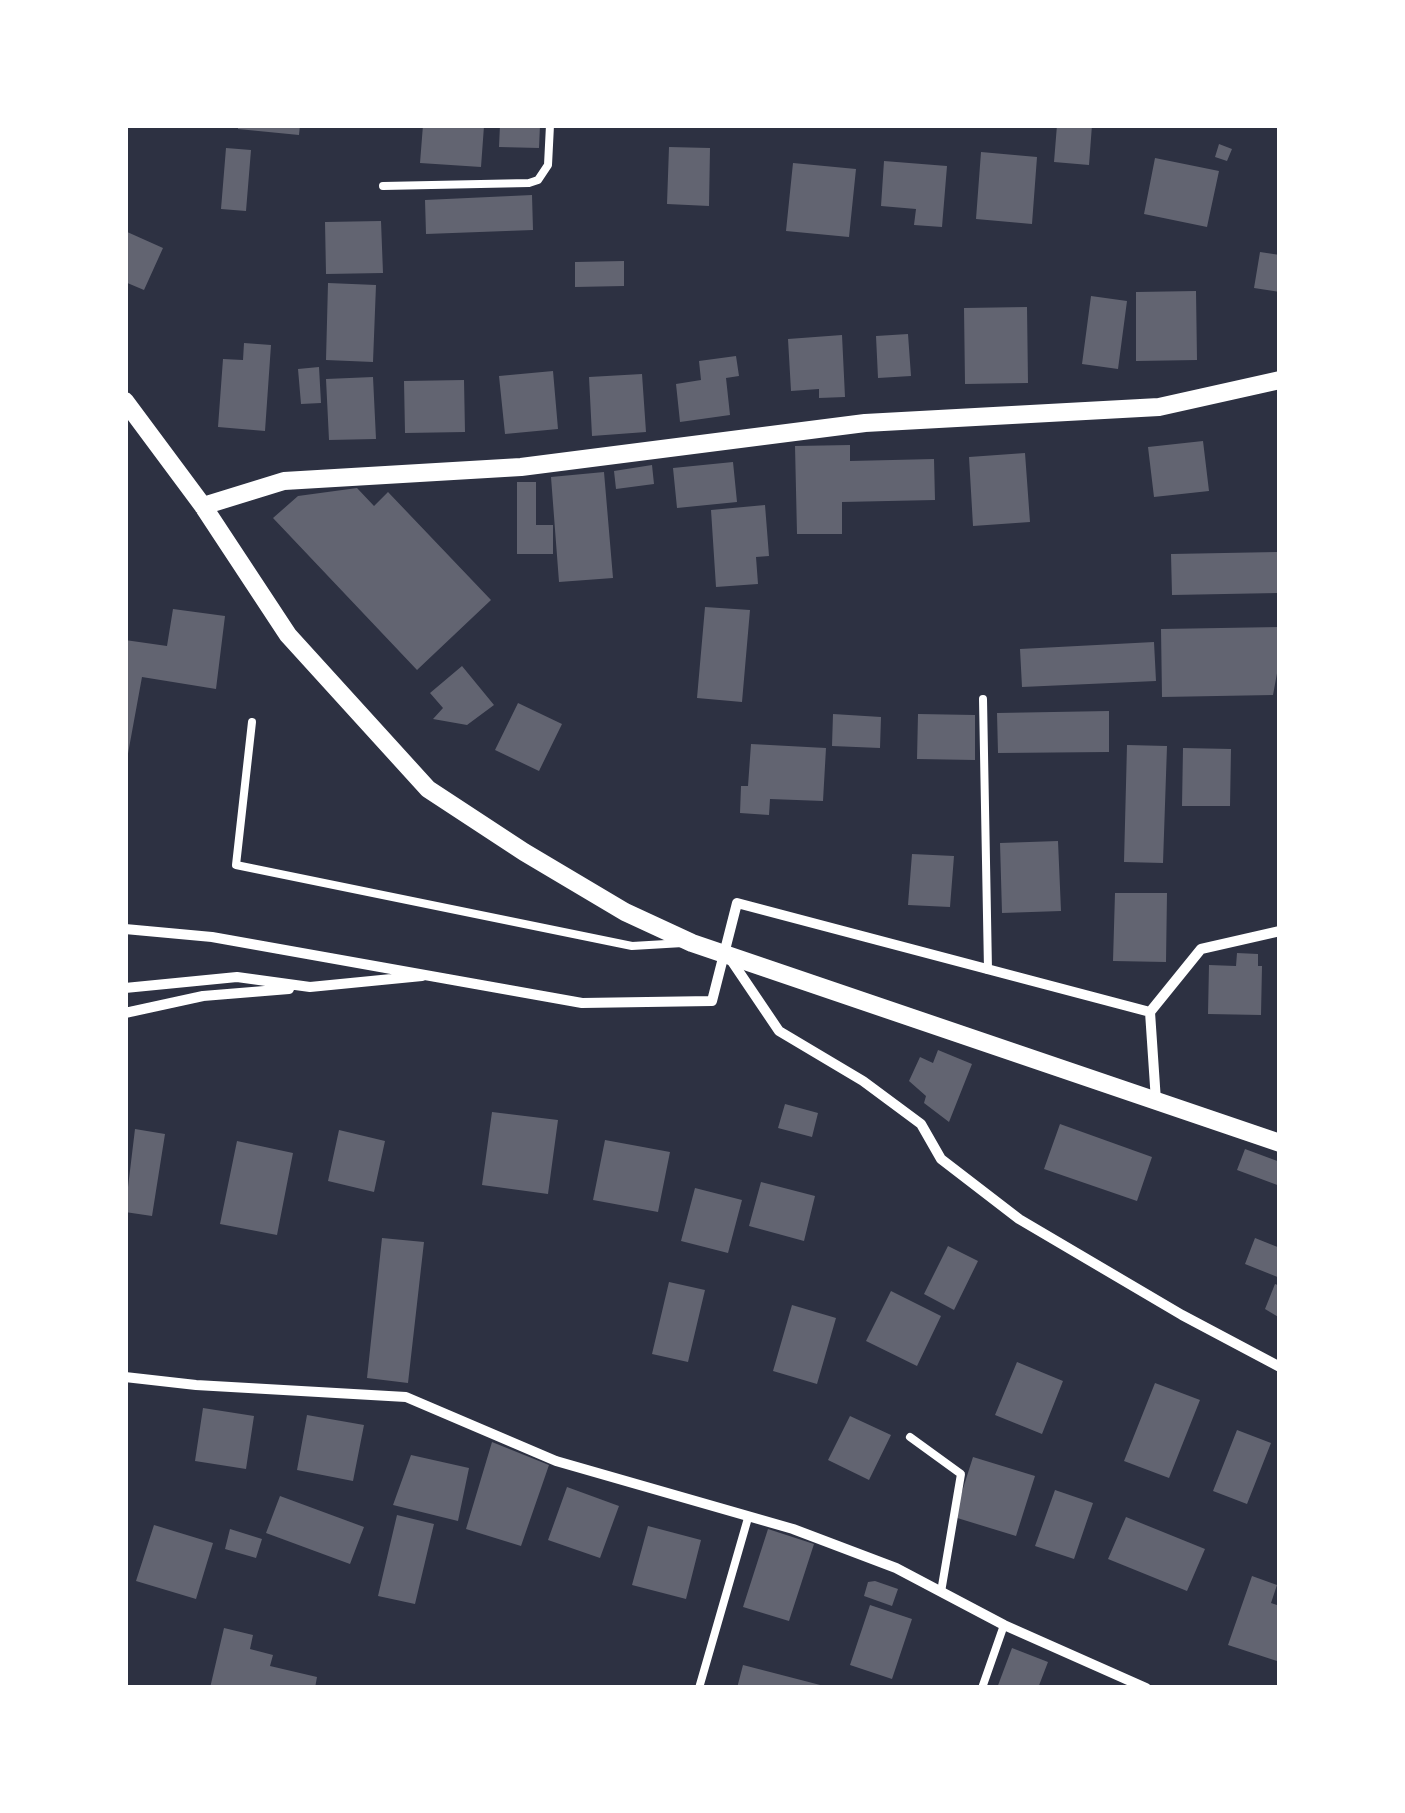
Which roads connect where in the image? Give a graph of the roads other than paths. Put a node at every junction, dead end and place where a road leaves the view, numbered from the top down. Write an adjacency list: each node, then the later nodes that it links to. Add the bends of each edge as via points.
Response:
1 (550, 125): 2 (lane, via 548,165 538,180)
2 (383, 186)
3 (1280, 380): 5 (street, via 1159,408 865,423 521,467 284,481)
4 (125, 402): 5 (street)
5 (203, 506): 10 (street, via 288,636 428,789 626,912)
6 (983, 700): 12 (lane)
7 (252, 722): 10 (lane, via 236,865 632,946)
8 (125, 928): 13 (street)
9 (1280, 931): 16 (street, via 1202,949)
10 (692, 943): 11 (street)
11 (726, 952): 12 (street, via 737,903); 13 (street, via 712,1001 582,1004); 18 (street); 20 (street, via 779,1031 921,1124 941,1159 1019,1219)
12 (988, 970): 16 (street)
13 (436, 975): 14 (street)
14 (310, 987): 15 (street, via 238,978); 17 (street, via 202,996)
15 (125, 988)
16 (1150, 1012): 18 (street)
17 (125, 1013)
18 (1156, 1101): 19 (street)
19 (1280, 1144)
20 (1280, 1368)
21 (125, 1376): 23 (street, via 406,1396 556,1461)
22 (910, 1437): 24 (lane, via 960,1474)
23 (748, 1518): 24 (street, via 896,1568); 26 (lane)
24 (942, 1592): 25 (street)
25 (1004, 1624): 27 (lane); 28 (street)
26 (699, 1688)
27 (982, 1688)
28 (1146, 1688)

